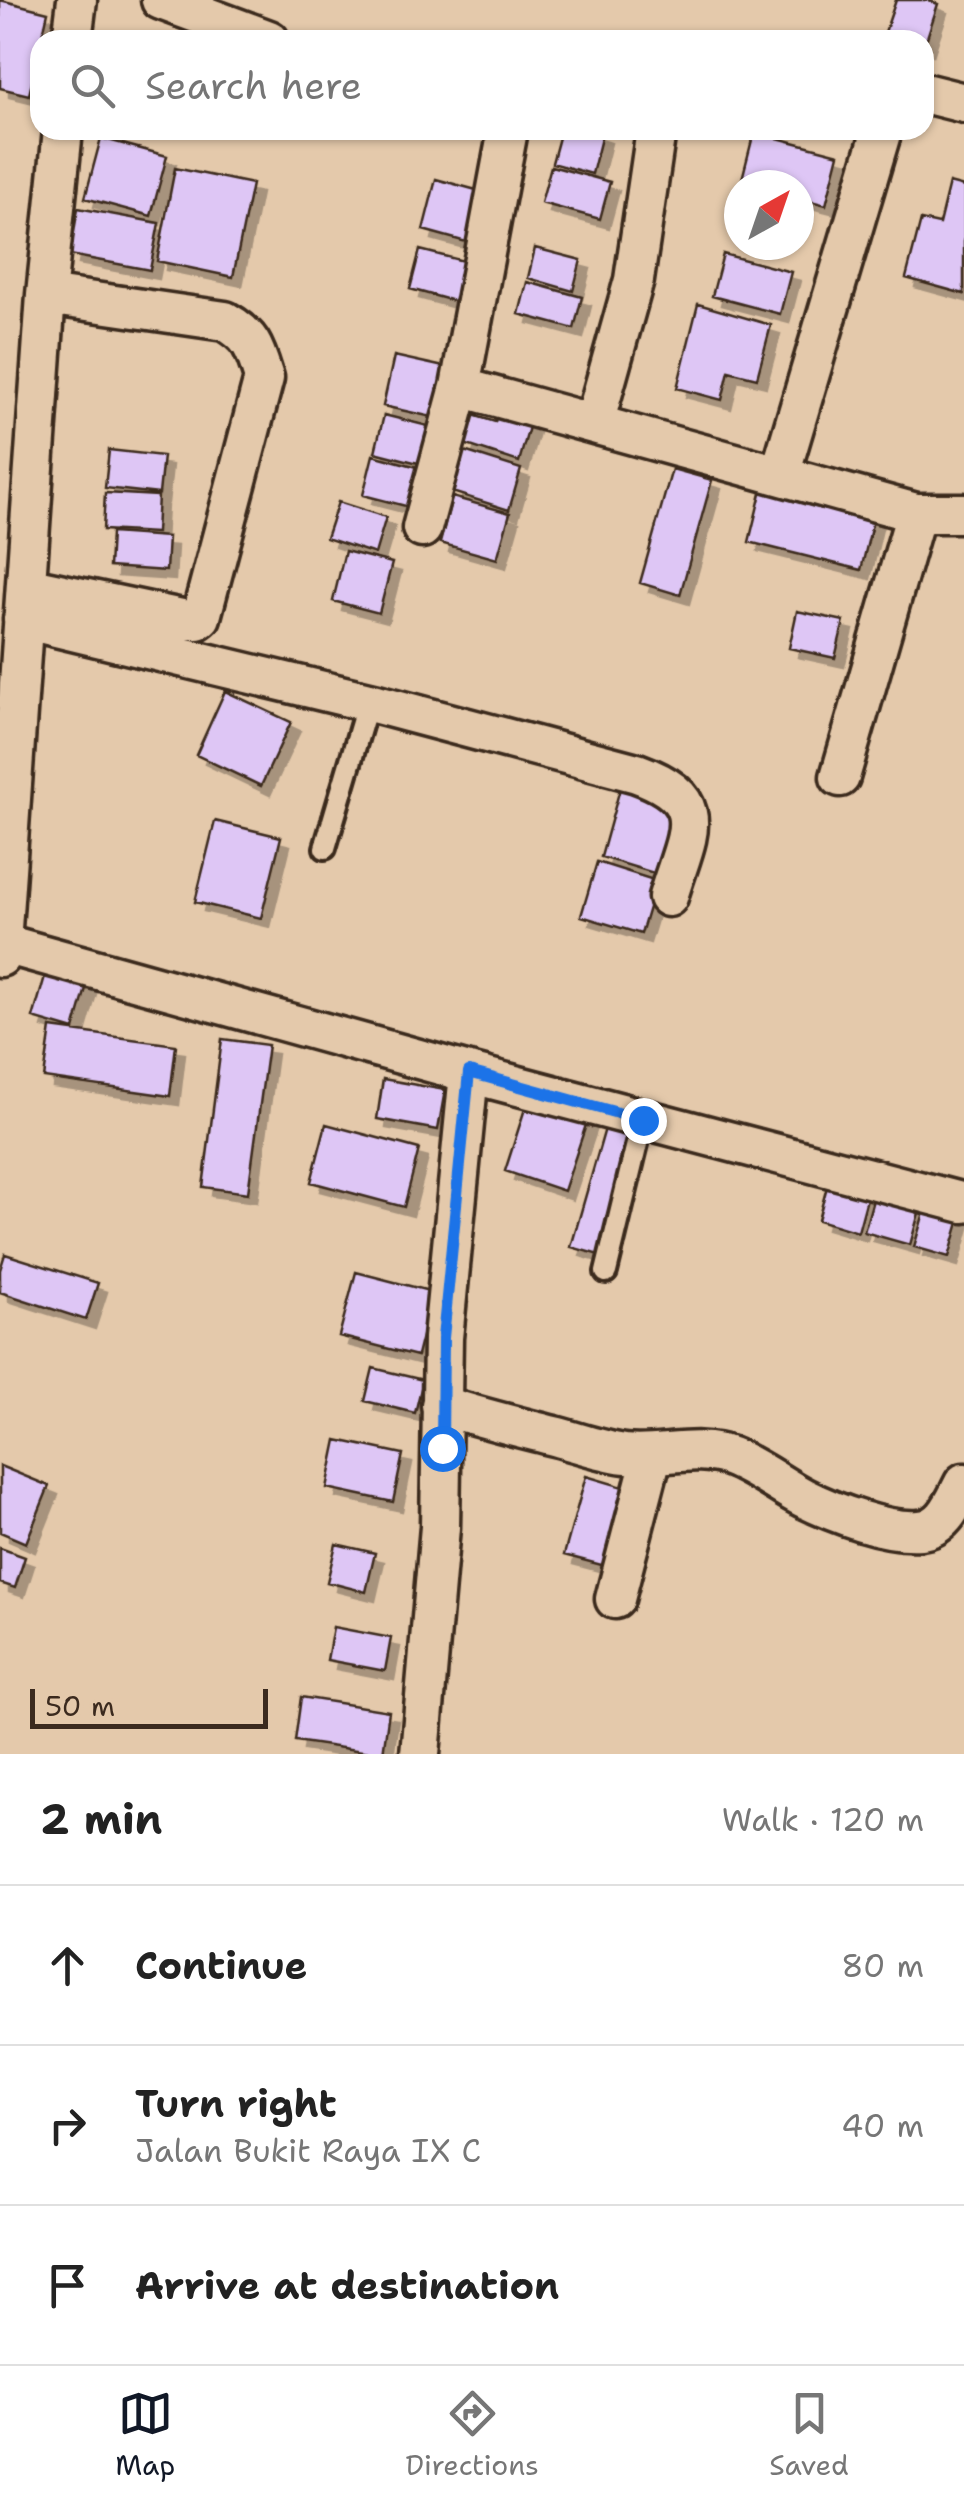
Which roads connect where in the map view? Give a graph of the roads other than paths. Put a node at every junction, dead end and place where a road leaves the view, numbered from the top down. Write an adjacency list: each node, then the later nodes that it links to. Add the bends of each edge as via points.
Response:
1 (76, 0): 3 (street)
2 (161, 0): 4 (street)
3 (73, 30)
4 (242, 30)
5 (934, 96): 6 (street)
6 (964, 104)
7 (62, 140): 11 (street)
8 (506, 140): 12 (street)
9 (655, 140): 13 (street, via 634,280)
10 (879, 140): 14 (street)
11 (46, 295): 18 (street); 18 (street, via 225,321 243,331 264,378 202,616 187,620)
12 (460, 387): 13 (street); 17 (street)
13 (594, 424): 14 (street)
14 (780, 474): 15 (street)
15 (916, 513): 16 (street); 20 (street)
16 (964, 513)
17 (422, 528)
18 (24, 603): 19 (street); 23 (street)
19 (368, 702): 21 (lane); 22 (street, via 662,782 687,807 688,826)
20 (840, 777)
21 (325, 848)
22 (668, 897)
23 (1, 950): 24 (street)
24 (469, 1072): 25 (street); 28 (street)
25 (643, 1120): 26 (street); 27 (lane)
26 (964, 1203)
27 (606, 1272)
28 (440, 1405): 29 (street, via 597,1448); 32 (street, via 440,1526)
29 (652, 1456): 30 (street, via 729,1456 813,1502 903,1531 939,1524); 31 (street)
30 (964, 1482)
31 (615, 1599)
32 (420, 1754)

